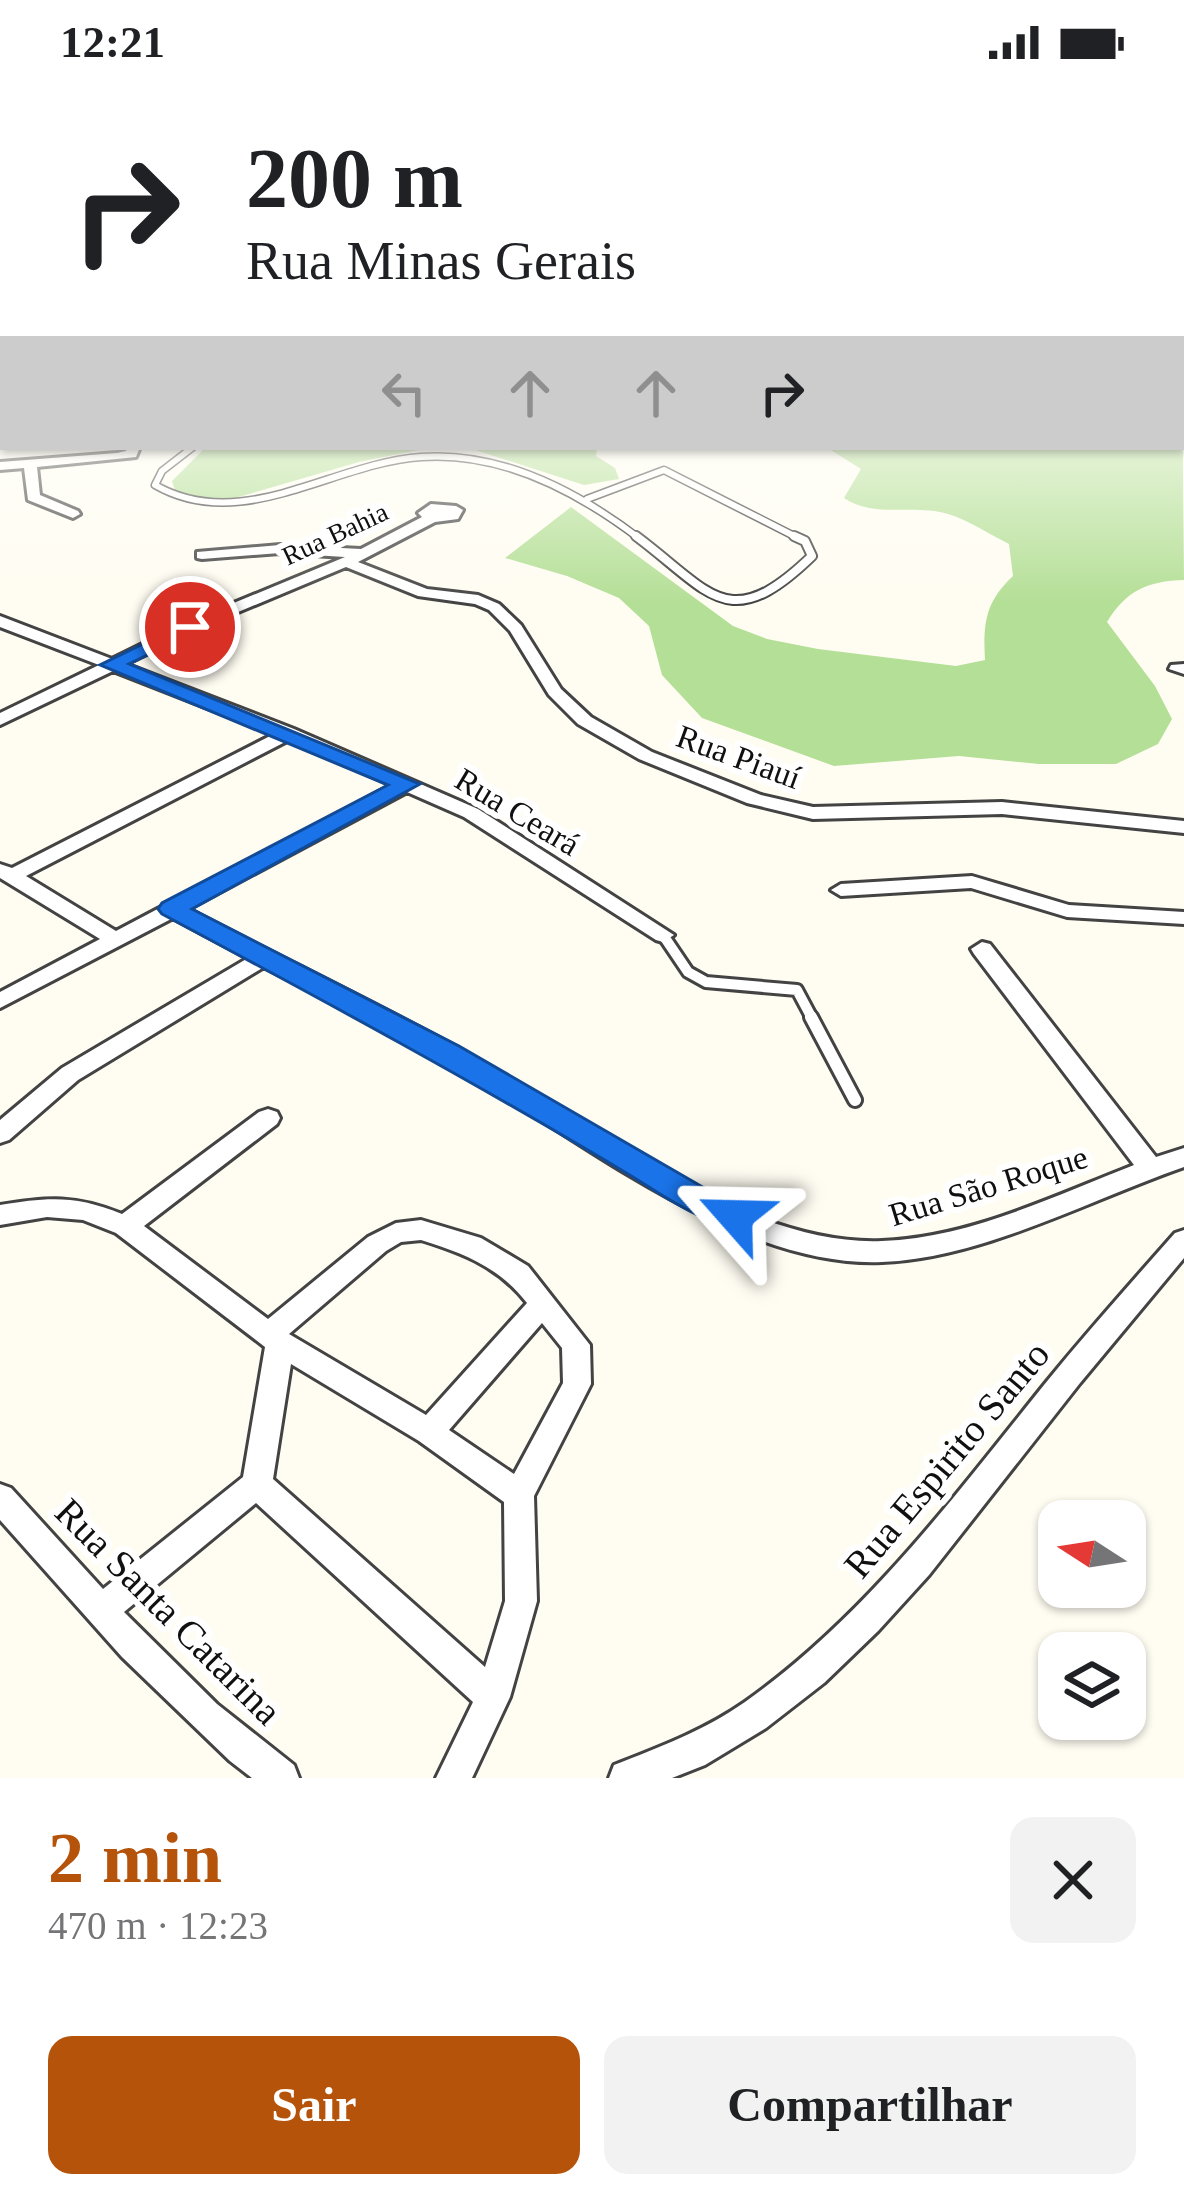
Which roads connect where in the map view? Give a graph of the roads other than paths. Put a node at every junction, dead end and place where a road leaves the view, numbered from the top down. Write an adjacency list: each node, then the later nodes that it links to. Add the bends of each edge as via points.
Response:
1 (102, 450): 4 (street)
2 (131, 450): 4 (street)
3 (189, 450): 7 (lane, via 155,485 197,503 238,503 425,457 484,461)
4 (87, 458): 5 (street)
5 (30, 463): 6 (street); 8 (street, via 33,497)
6 (0, 466)
7 (587, 499): 7 (lane, via 650,472 677,473 806,541 812,556 775,592 724,602)
8 (73, 514)
9 (432, 518): 11 (street, Rua Bahia)
10 (202, 555): 11 (street, via 280,549)
11 (354, 558): 13 (street, Rua Bahia); 17 (street, Rua Piauí, via 422,592 493,606 586,724 786,809 1002,808)
12 (0, 621): 13 (street, Rua Ceará)
13 (111, 665): 14 (street, Rua Bahia); 15 (street, Rua Ceará)
14 (0, 720)
15 (288, 733): 16 (street, Rua Ceará); 18 (street)
16 (408, 784): 20 (street); 22 (street, Rua Ceará, via 471,813)
17 (1184, 827)
18 (6, 873): 23 (street)
19 (841, 890): 21 (street, via 972,882 1067,911)
20 (172, 909): 23 (street); 25 (street, Rua São Roque)
21 (1184, 918)
22 (663, 935): 27 (lane, via 688,972 706,982 797,991)
23 (116, 939): 26 (street)
24 (982, 949): 31 (street)
25 (263, 958): 29 (street, via 70,1073); 31 (street, Rua São Roque, via 448,1053 694,1198 776,1234 843,1250 924,1247)
26 (0, 1001)
27 (855, 1100)
28 (268, 1118): 33 (street)
29 (0, 1134)
30 (1184, 1157): 31 (street, Rua São Roque)
31 (1150, 1168)
32 (0, 1214): 33 (street, via 86,1210)
33 (125, 1226): 36 (street)
34 (1184, 1240): 45 (street, Rua Espirito Santo, via 949,1532 859,1627 744,1724 677,1764)
35 (543, 1304): 36 (street, via 519,1273 472,1245 422,1230 396,1233); 37 (street); 39 (street, via 576,1345 577,1384)
36 (274, 1339): 37 (street); 38 (street)
37 (429, 1432): 39 (street)
38 (257, 1484): 41 (street); 42 (street)
39 (519, 1495): 42 (street, via 521,1601)
40 (0, 1498): 41 (street, Rua Santa Catarina)
41 (102, 1610): 43 (street, Rua Santa Catarina)
42 (493, 1697): 44 (street)
43 (281, 1778)
44 (454, 1778)
45 (627, 1778)

